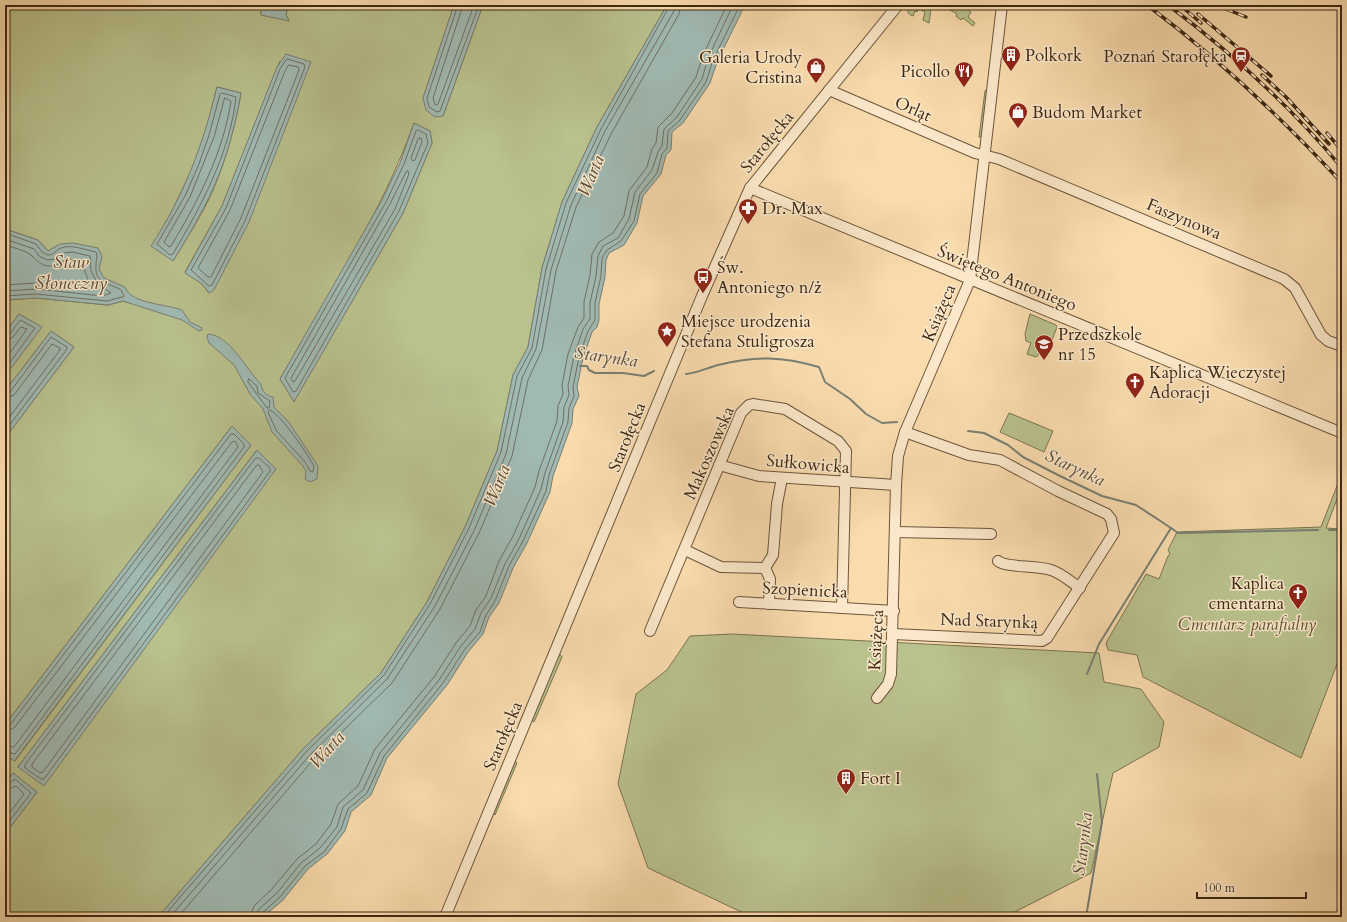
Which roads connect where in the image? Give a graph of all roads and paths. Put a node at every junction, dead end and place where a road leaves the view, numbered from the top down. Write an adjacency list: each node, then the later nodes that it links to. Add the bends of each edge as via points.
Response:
1 (898, 5): 3 (street, Starołęcka)
2 (1002, 5): 4 (street, Książęca)
3 (829, 90): 4 (street, Orląt); 5 (street, Starołęcka)
4 (984, 156): 6 (street, Książęca); 7 (street, Faszynowa, via 999,159 1102,201 1288,281 1295,288 1321,335)
5 (750, 188): 6 (street, Świętego Antoniego); 27 (street, Starołęcka, via 702,296)
6 (967, 279): 8 (street, Książęca); 9 (street, Świętego Antoniego)
7 (1342, 346)
8 (905, 432): 13 (street, Książęca, via 898,456); 19 (street, Nad Starynką, via 970,455 1000,460 1108,515 1114,536)
9 (1342, 433)
10 (720, 465): 11 (street, Sułkowicka, via 747,474); 12 (street, Makoszowska, via 745,408 753,404 770,405 785,409 843,446 847,456); 16 (street, Makoszowska)
11 (782, 478): 12 (street, Sułkowicka); 18 (street, via 773,555)
12 (845, 483): 13 (street, Sułkowicka); 22 (street, Makoszowska)
13 (896, 485): 14 (street, Książęca)
14 (895, 532): 15 (street); 23 (street, Książęca)
15 (991, 534)
16 (685, 550): 18 (street, via 721,567); 24 (street, Makoszowska)
17 (998, 561): 19 (street, via 1005,565 1050,569)
18 (766, 568): 21 (street, via 770,579)
19 (1080, 588): 25 (street, Nad Starynką, via 1047,638 1042,641)
20 (739, 602): 21 (street, Szopienicka)
21 (768, 604): 22 (street, Szopienicka)
22 (842, 608): 23 (street, Szopienicka)
23 (894, 611): 25 (street, Książęca)
24 (650, 631)
25 (893, 634): 26 (street, Książęca, via 891,674 888,684)
26 (877, 698)
27 (445, 917)

